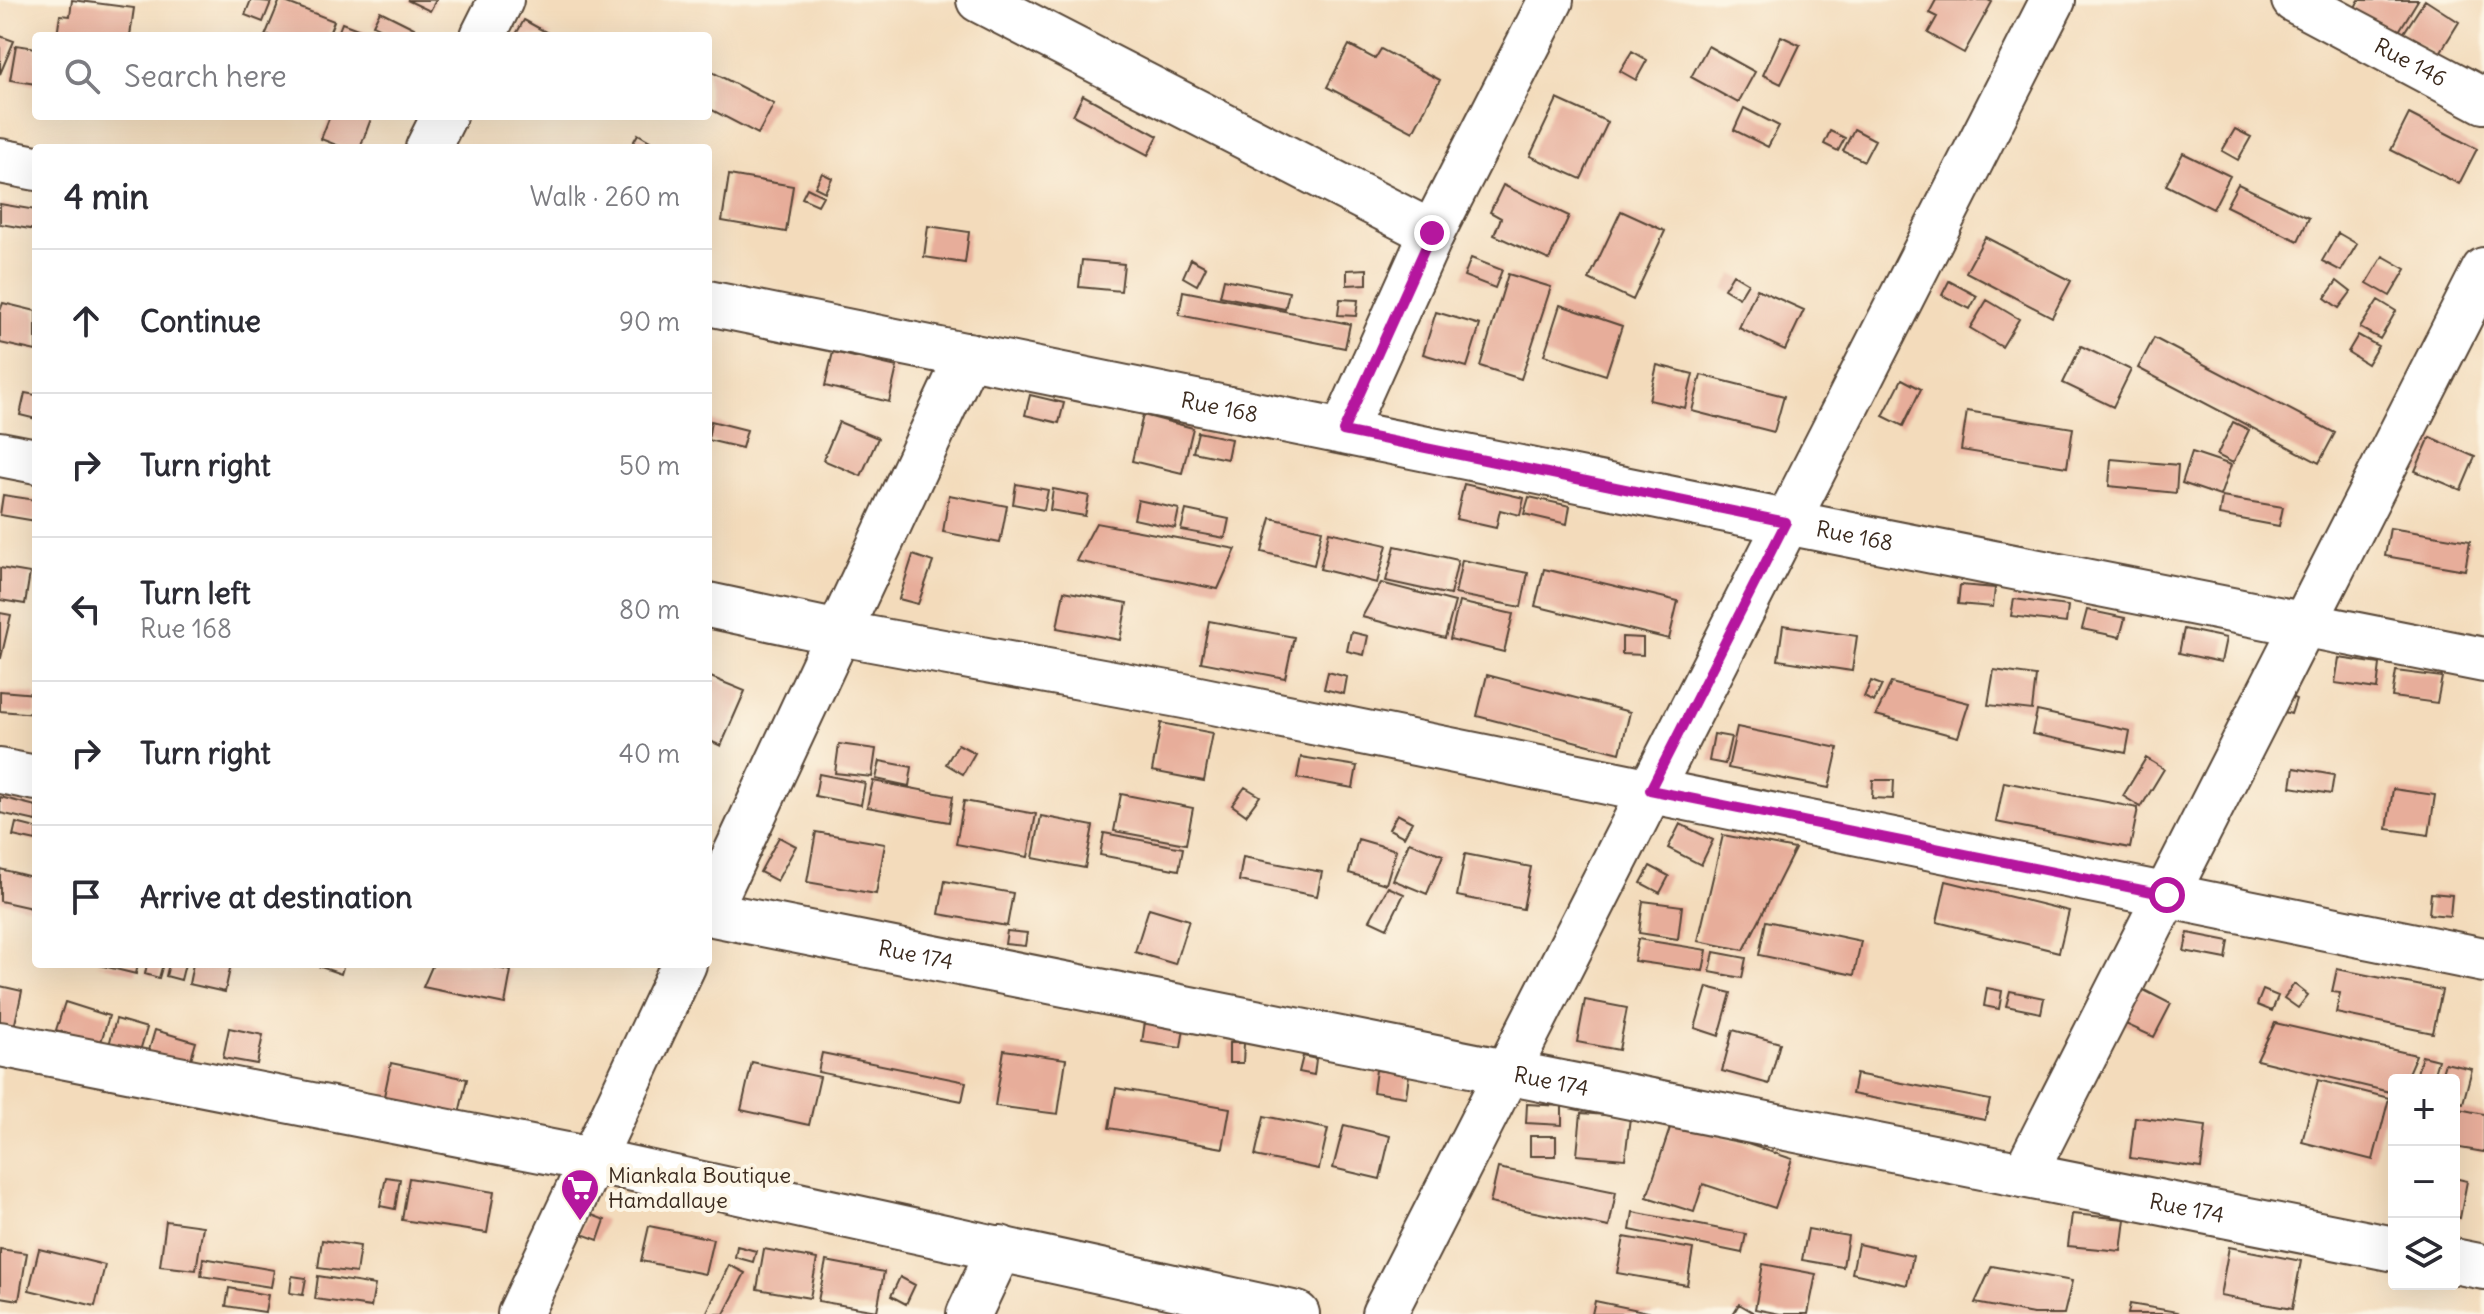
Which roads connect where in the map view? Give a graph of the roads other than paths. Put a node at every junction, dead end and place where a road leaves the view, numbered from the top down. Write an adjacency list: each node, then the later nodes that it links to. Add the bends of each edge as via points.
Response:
1 (501, 0): 6 (street)
2 (979, 0): 12 (street)
3 (1551, 0): 12 (street)
4 (2053, 0): 19 (street)
5 (2294, 0): 7 (street, Rue 146)
6 (485, 32)
7 (2484, 101)
8 (442, 120): 9 (street)
9 (430, 144)
10 (0, 161): 11 (street)
11 (32, 167)
12 (1432, 233): 16 (street)
13 (2484, 270): 21 (street)
14 (712, 304): 15 (street, Rue 168)
15 (968, 355): 16 (street, Rue 168); 22 (street)
16 (1343, 431): 19 (street, Rue 168)
17 (0, 454): 18 (street)
18 (32, 460)
19 (1786, 522): 21 (street, Rue 168); 26 (street)
20 (712, 606): 22 (street)
21 (2303, 624): 23 (street, Rue 168); 27 (street)
22 (839, 633): 26 (street); 28 (street)
23 (2484, 660)
24 (0, 771): 25 (street)
25 (32, 777)
26 (1650, 790): 27 (street); 33 (street)
27 (2167, 895): 30 (street); 35 (street)
28 (712, 904)
29 (712, 914): 33 (street, Rue 174)
30 (2484, 960)
31 (682, 968): 34 (street)
32 (0, 1044): 34 (street)
33 (1506, 1073): 35 (street, Rue 174); 44 (street)
34 (592, 1160): 36 (street); 40 (street)
35 (2024, 1175): 37 (street, Rue 174)
36 (1000, 1248): 41 (street); 42 (street); 43 (street)
37 (2388, 1248)
38 (2460, 1262): 39 (street)
39 (2484, 1267)
40 (520, 1314)
41 (969, 1314)
42 (997, 1314)
43 (1297, 1314)
44 (1384, 1314)

